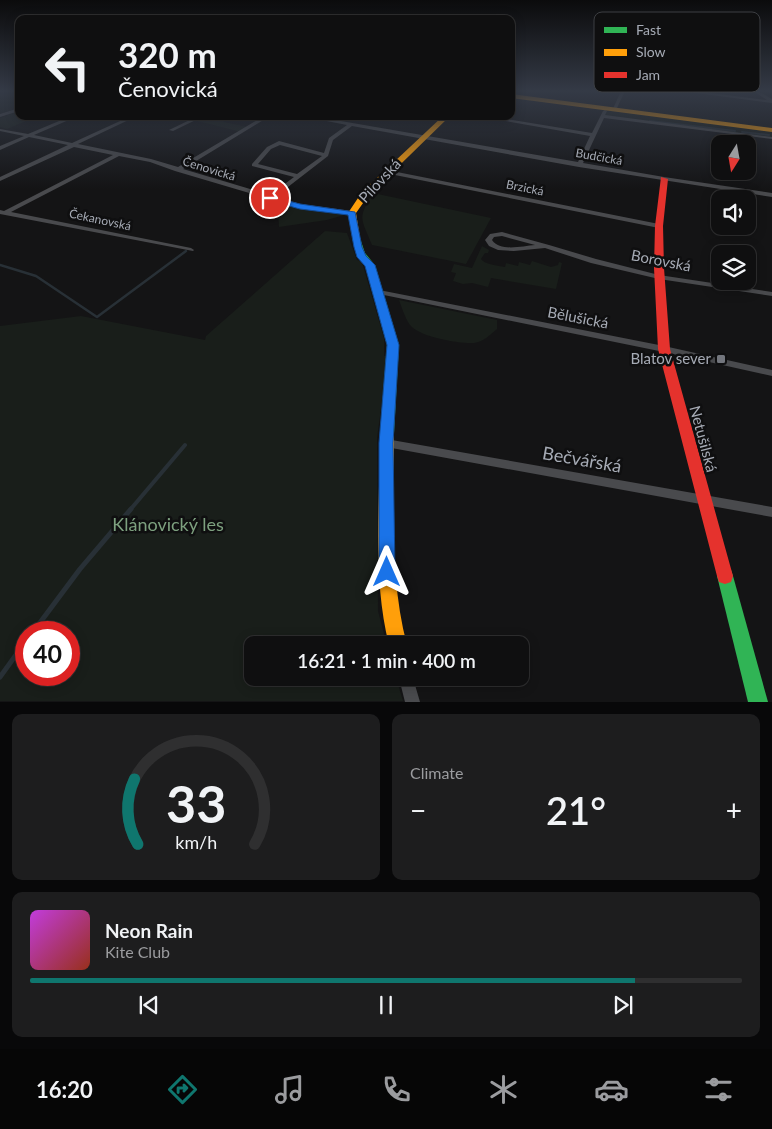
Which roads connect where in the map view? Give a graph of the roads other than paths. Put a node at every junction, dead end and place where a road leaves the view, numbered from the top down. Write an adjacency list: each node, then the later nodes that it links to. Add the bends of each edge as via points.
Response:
1 (58, 124): 16 (street)
2 (118, 124): 19 (street)
3 (185, 124): 13 (street)
4 (255, 124): 24 (street)
5 (344, 124): 11 (street, Budčická)
6 (439, 124): 17 (street, Pilovská)
7 (526, 124): 15 (street)
8 (600, 124): 15 (street)
9 (686, 124): 18 (street)
10 (718, 124): 14 (street)
11 (350, 125): 17 (street, Budčická); 22 (street, via 331,139)
12 (0, 130): 16 (street, Čenovická)
13 (171, 130)
14 (772, 130)
15 (593, 135): 23 (street)
16 (29, 136): 19 (street, Čenovická); 20 (street)
17 (423, 138): 23 (street, Budčická); 25 (street, Pilovská)
18 (772, 138)
19 (73, 145): 21 (street, Čenovická); 27 (street)
20 (0, 148)
21 (119, 154): 24 (street, Čenovická); 29 (street)
22 (326, 155): 26 (street); 26 (street, via 279,143 254,165)
23 (579, 165): 28 (street, Budčická)
24 (177, 170): 31 (street, Čenovická)
25 (388, 172): 33 (street, Pilovská, via 365,194); 34 (street, Brzická)
26 (298, 176): 31 (street)
27 (0, 179)
28 (664, 179): 30 (street, Budčická); 34 (street, Netušilská)
29 (55, 188): 32 (street, Čekanovská)
30 (772, 195)
31 (270, 198): 33 (street, Čenovická)
32 (2, 213): 36 (street, Čekanovská)
33 (352, 213): 38 (street, Pilovská, via 361,257 370,265)
34 (659, 226): 37 (street, Netušilská)
35 (547, 246): 35 (street, Borovská, via 502,234 492,235 488,240 492,246 503,249); 37 (street, Borovská)
36 (191, 250)
37 (659, 277): 39 (street, Borovská); 40 (street, Netušilská)
38 (379, 292): 40 (street, Bělušická); 42 (street, Pilovská, via 393,345)
39 (772, 294)
40 (664, 349): 41 (street, Bělušická); 43 (street, Netušilská)
41 (772, 373)
42 (386, 443): 43 (street, Bečvářská); 45 (street, Pilovská, via 387,572)
43 (703, 499): 44 (street, Bečvářská); 48 (street, Netušilská)
44 (772, 512)
45 (396, 636)
46 (408, 686): 47 (street)
47 (413, 702)
48 (758, 702)

